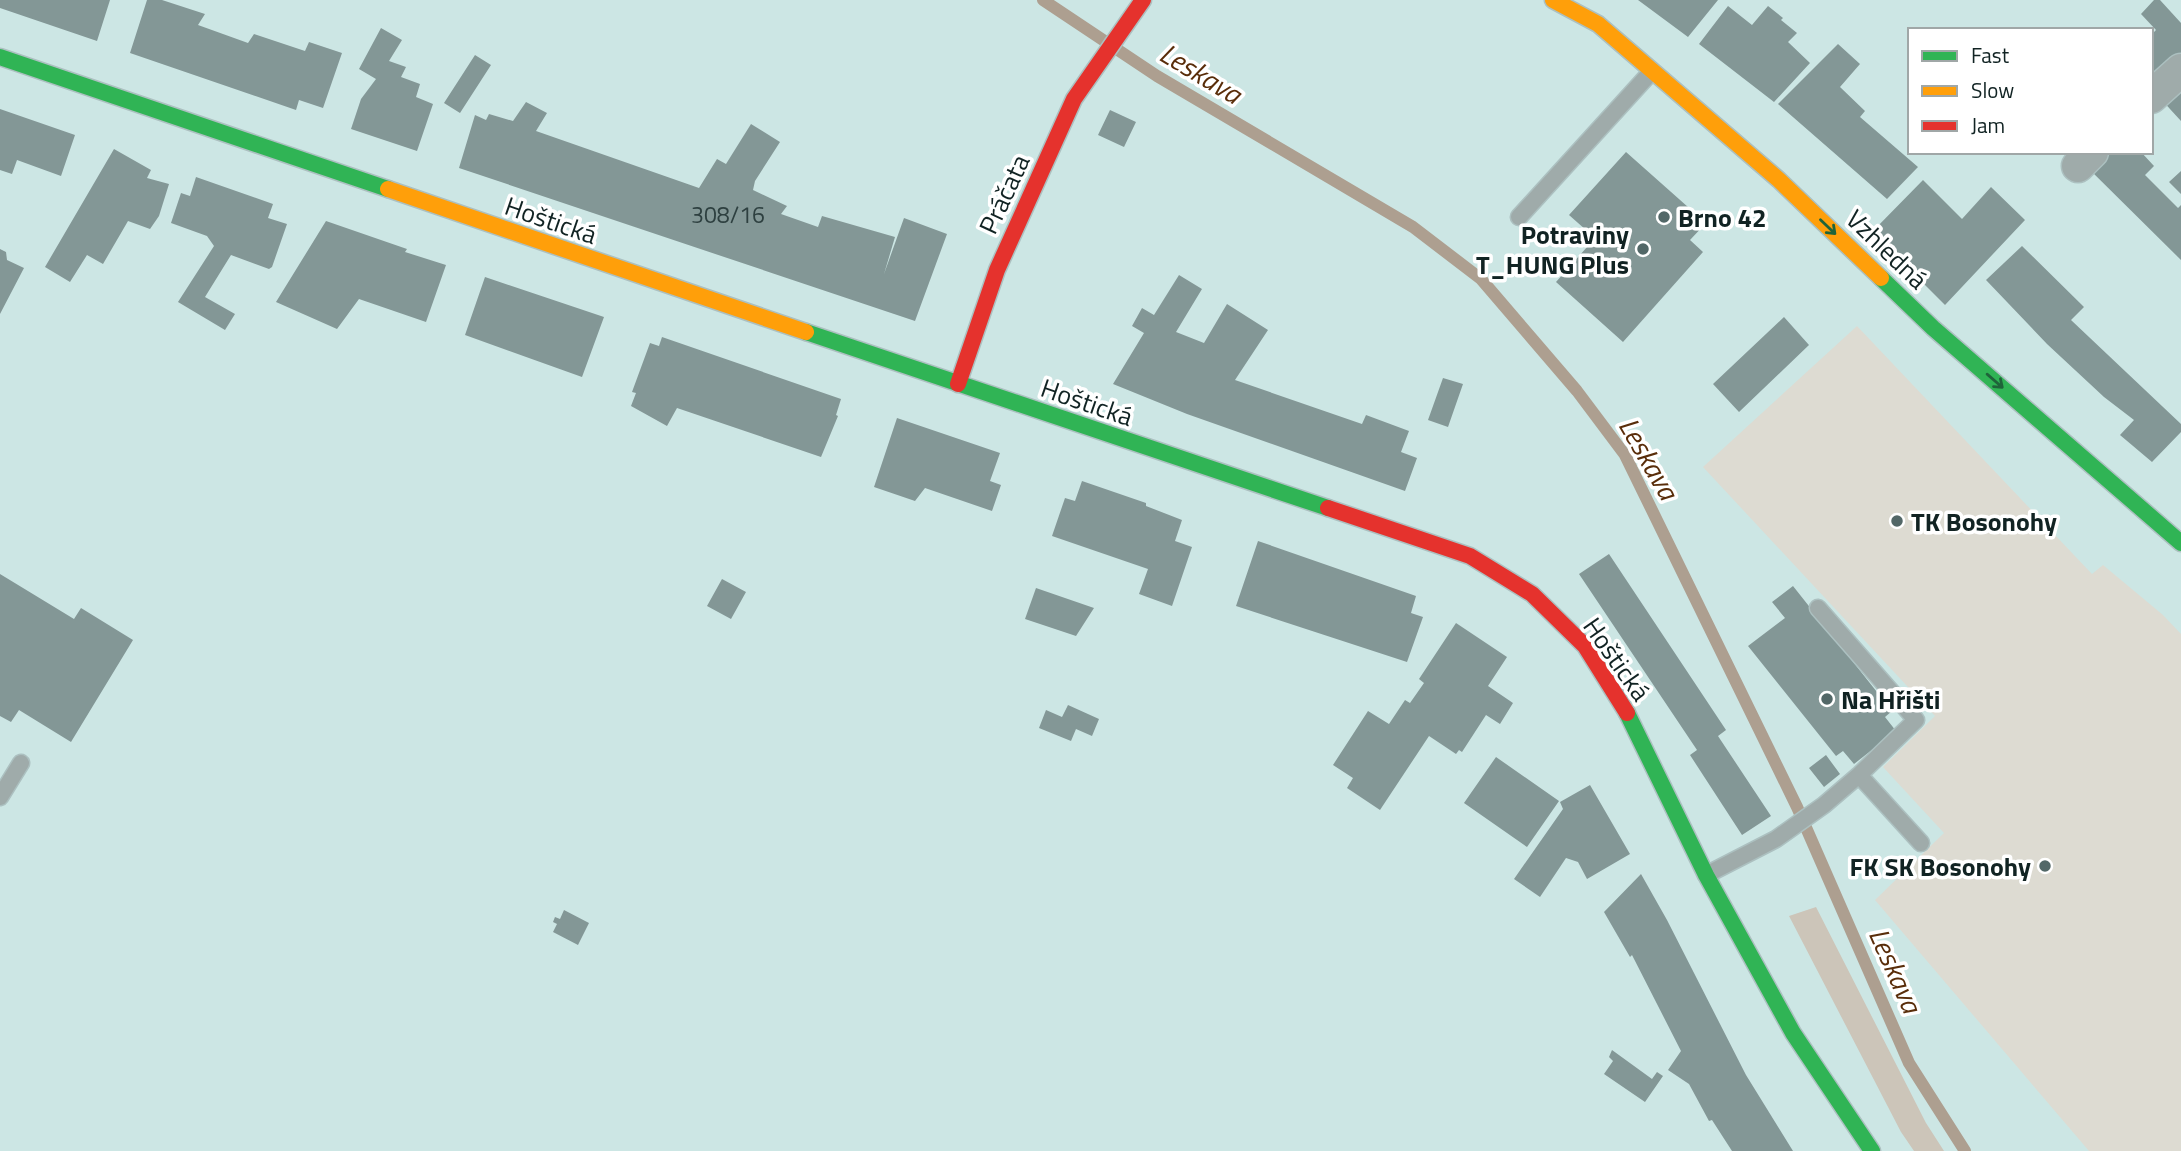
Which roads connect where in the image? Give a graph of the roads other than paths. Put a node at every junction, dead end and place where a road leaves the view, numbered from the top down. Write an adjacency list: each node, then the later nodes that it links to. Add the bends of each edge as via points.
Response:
1 (1143, 0): 8 (street, Práčata, via 1074,99 1002,258)
2 (1553, 0): 5 (street, Vzhledná, via 1598,24)
3 (0, 57): 8 (street, Hoštická)
4 (2181, 70): 6 (street)
5 (1652, 71): 7 (lane); 9 (street, Vzhledná, one-way to 9, via 1779,180 1933,328)
6 (2153, 95)
7 (1520, 217)
8 (958, 384): 15 (street, Hoštická, via 1470,556 1532,594 1585,646 1626,711)
9 (2181, 543)
10 (1818, 608): 12 (lane, via 1916,720)
11 (21, 763): 13 (lane)
12 (1859, 775): 14 (lane); 15 (lane, via 1776,839)
13 (0, 797)
14 (1920, 843)
15 (1706, 875): 16 (street, Hoštická, via 1793,1033)
16 (1872, 1151)

